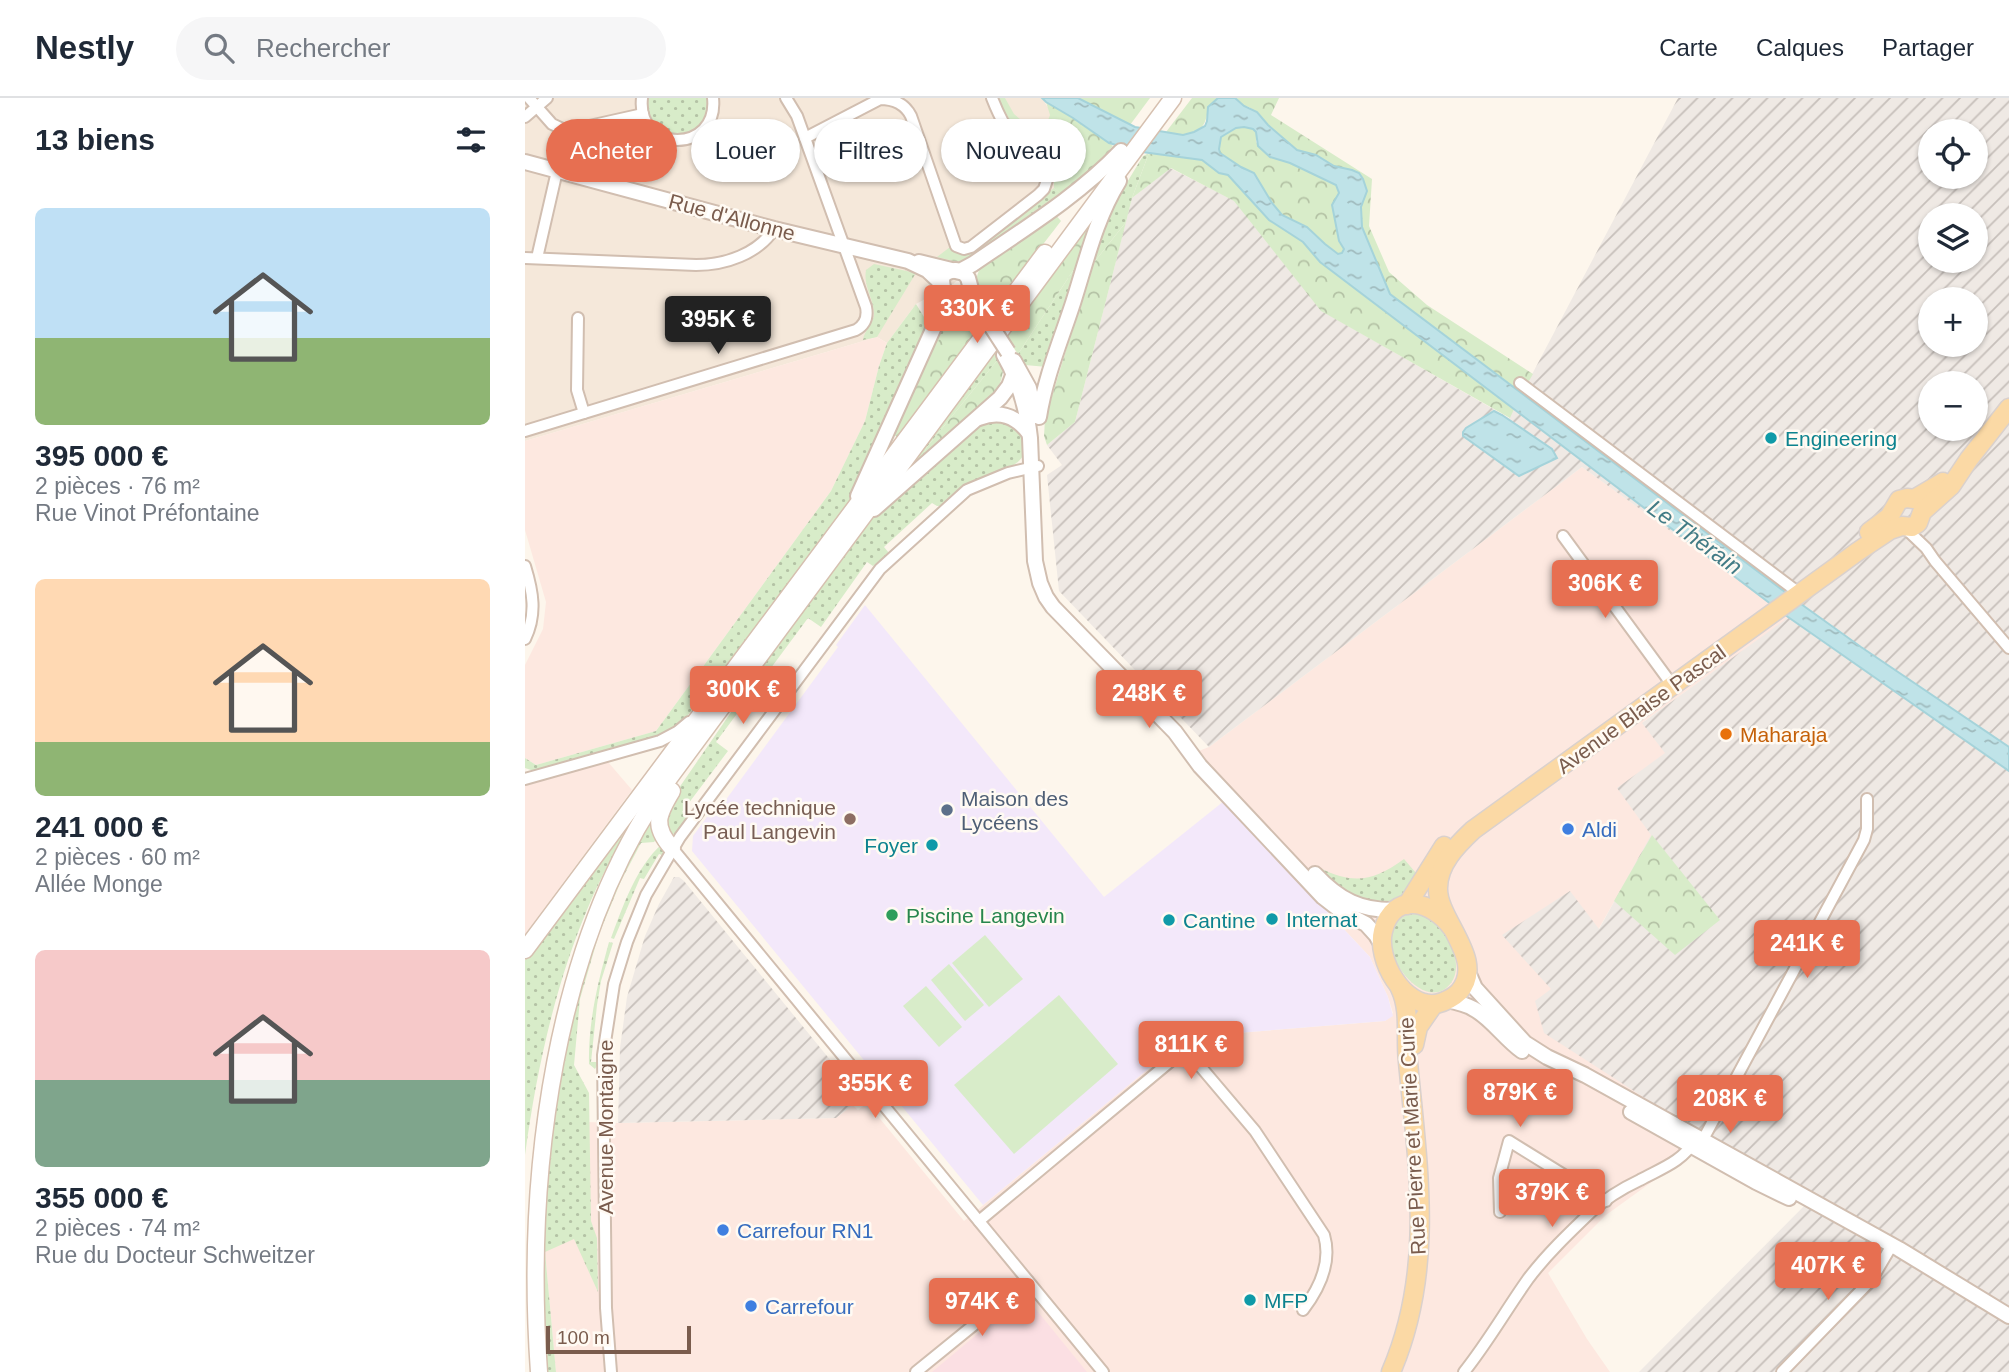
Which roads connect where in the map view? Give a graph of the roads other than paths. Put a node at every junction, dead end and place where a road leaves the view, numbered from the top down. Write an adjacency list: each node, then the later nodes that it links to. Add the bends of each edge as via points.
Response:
1 (547, 98): 9 (street)
2 (642, 98): 10 (street)
3 (713, 98): 10 (street, via 709,123 687,139 660,136)
4 (786, 98): 13 (street)
5 (992, 98): 13 (street, via 1010,135 1048,177 1041,192 964,249 958,248 907,108 893,101 876,101)
6 (1160, 98): 12 (main road)
7 (1173, 98): 12 (main road)
8 (1179, 98): 12 (main road)
9 (533, 102): 10 (street, via 552,124 567,131); 11 (street)
10 (643, 114)
11 (525, 117)
12 (1149, 127): 14 (main road)
13 (805, 138): 20 (street)
14 (1128, 155): 23 (street); 29 (street, via 1101,216); 39 (main road, via 1104,176); 41 (main road)
15 (525, 162): 16 (street, Rue d'Allonne)
16 (546, 168)
17 (554, 182): 21 (street)
18 (598, 182): 19 (street, Rue d'Allonne)
19 (774, 229): 20 (street, Rue d'Allonne); 21 (street, via 755,248 715,264)
20 (845, 247): 22 (street, Rue d'Allonne); 33 (street, via 866,307 867,317 860,328)
21 (531, 258)
22 (908, 261): 23 (street, Rue d'Allonne); 25 (street, Rue d'Allonne, via 927,270)
23 (958, 270): 24 (street); 25 (street, via 946,273)
24 (969, 283): 25 (street, via 966,293); 26 (street, Avenue Blaise Pascal)
25 (947, 291): 26 (street, Avenue Blaise Pascal); 39 (street)
26 (983, 317): 28 (street, Avenue Blaise Pascal, bridge)
27 (578, 318): 33 (street, via 577,390)
28 (1011, 365): 31 (street, via 1020,386); 34 (street, via 1004,394); 36 (street, Avenue Blaise Pascal)
29 (1047, 383): 31 (street); 36 (street)
30 (1520, 383): 45 (street)
31 (1030, 390): 36 (street, Avenue Blaise Pascal)
32 (2009, 408): 38 (main road, Avenue Blaise Pascal, via 1951,486)
33 (584, 412): 35 (street)
34 (975, 421): 36 (street, via 1003,415); 41 (street)
35 (525, 431)
36 (1033, 433): 37 (street, Avenue Blaise Pascal)
37 (1035, 467): 53 (street, Avenue Montaigne, via 964,492 880,569); 54 (street, Avenue Blaise Pascal, via 1043,559 1057,598 1325,885 1360,906); 56 (street, Avenue Blaise Pascal, via 1036,568 1049,602 1175,732 1200,766 1317,890 1335,907 1366,924)
38 (1919, 509): 40 (main road, Avenue Blaise Pascal, via 1915,525); 40 (main road, Avenue Blaise Pascal, via 1901,499 1895,504); 43 (street)
39 (852, 510): 50 (main road)
40 (1900, 522): 43 (street); 45 (main road, Avenue Blaise Pascal, via 1880,524)
41 (849, 535): 48 (main road)
42 (1563, 536): 49 (street)
43 (1926, 548): 47 (street)
44 (525, 566): 46 (street, via 534,606)
45 (1794, 592): 49 (main road, Avenue Blaise Pascal)
46 (525, 639)
47 (2009, 648)
48 (743, 679): 53 (main road, via 662,808 659,828); 69 (main road, via 634,831 596,908 566,991 540,1097 528,1196 528,1302)
49 (1670, 682): 54 (main road, Avenue Blaise Pascal, via 1454,835); 55 (main road, Avenue Blaise Pascal, via 1462,840 1446,861 1438,883 1439,901)
50 (717, 692): 51 (street, via 666,738); 57 (main road)
51 (525, 779)
52 (1867, 799): 61 (street, via 1864,840)
53 (672, 848): 64 (street); 70 (street, Avenue Montaigne, via 627,942 605,1035 605,1247)
54 (1402, 908): 55 (main road, Avenue Blaise Pascal, via 1418,904 1432,908); 56 (main road, Avenue Blaise Pascal, via 1385,926)
55 (1452, 928): 58 (main road, Avenue Blaise Pascal)
56 (1382, 945): 59 (main road, Avenue Blaise Pascal)
57 (525, 950)
58 (1467, 970): 60 (main road, via 1461,988); 61 (street, via 1475,988 1529,1046)
59 (1397, 982): 60 (main road, Avenue Blaise Pascal, via 1422,1003); 73 (main road, Rue Pierre et Marie Curie, via 1407,1012 1421,1237 1413,1304)
60 (1440, 1002): 61 (street, via 1474,1009 1523,1051); 74 (main road, Rue Pierre et Marie Curie, via 1420,1022 1414,1043 1429,1177 1430,1255 1420,1307)
61 (1697, 1143): 62 (street, via 1676,1162); 65 (street)
62 (1606, 1201): 63 (street, via 1509,1141 1499,1178); 75 (street, via 1540,1265)
63 (1500, 1212)
64 (979, 1221): 66 (street); 67 (street, via 1172,1060 1189,1057 1255,1131 1324,1235 1323,1273)
65 (1890, 1248): 68 (street, via 1947,1285); 76 (street, via 1872,1279)
66 (1028, 1281): 71 (street); 72 (street)
67 (1303, 1310)
68 (2009, 1316)
69 (539, 1372)
70 (611, 1372)
71 (916, 1372)
72 (1103, 1372)
73 (1391, 1372)
74 (1399, 1372)
75 (1464, 1372)
76 (1782, 1372)

